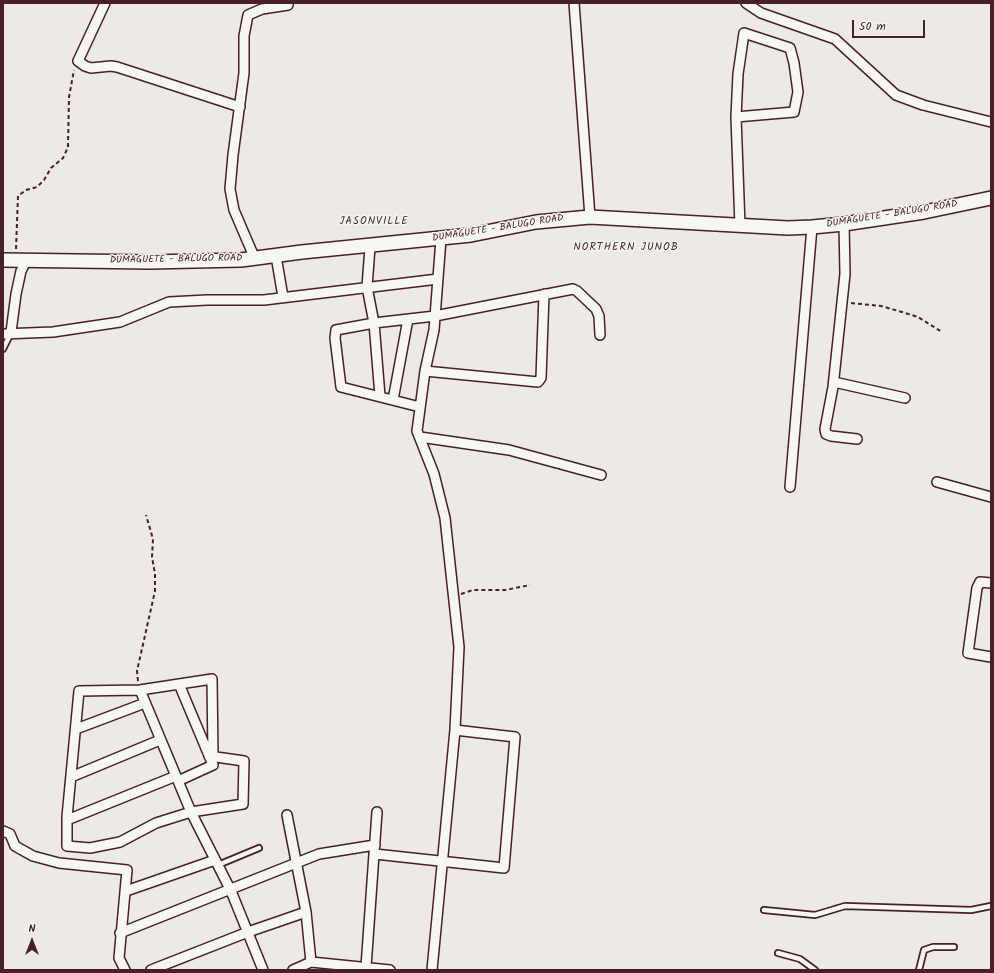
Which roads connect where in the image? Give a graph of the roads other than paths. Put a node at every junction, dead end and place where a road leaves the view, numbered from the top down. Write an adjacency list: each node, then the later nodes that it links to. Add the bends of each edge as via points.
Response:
1 (105, 3): 5 (street, via 78,61 91,68 118,67)
2 (574, 3): 9 (street)
3 (746, 3): 7 (street, via 761,13 835,39 896,96)
4 (288, 5): 5 (street, via 262,9 248,16 244,36 244,73)
5 (240, 107): 16 (street, via 232,155 230,189 234,210)
6 (736, 117): 6 (street, via 794,112 798,92 790,48 744,33 738,74); 11 (street)
7 (991, 122)
8 (991, 198): 10 (street, DUMAGUETE - BALUGO ROAD, via 924,212)
9 (590, 217): 11 (street, DUMAGUETE - BALUGO ROAD); 13 (street, DUMAGUETE - BALUGO ROAD, via 536,222 471,236)
10 (844, 224): 12 (street, DUMAGUETE - BALUGO ROAD); 30 (street, via 845,274)
11 (740, 226): 12 (street, DUMAGUETE - BALUGO ROAD)
12 (812, 226): 39 (street)
13 (441, 239): 14 (street, DUMAGUETE - BALUGO ROAD); 19 (street)
14 (370, 247): 15 (street, DUMAGUETE - BALUGO ROAD); 20 (street)
15 (276, 256): 16 (street, DUMAGUETE - BALUGO ROAD); 22 (street)
16 (255, 259): 18 (street, DUMAGUETE - BALUGO ROAD, via 180,262)
17 (3, 260): 18 (street, DUMAGUETE - BALUGO ROAD)
18 (21, 261): 26 (street)
19 (438, 279): 20 (street); 23 (street)
20 (367, 287): 22 (street); 25 (street)
21 (544, 294): 23 (street); 27 (street, via 572,289 577,291 596,309); 29 (street, via 541,378 538,382)
22 (283, 297): 26 (street, via 264,300 169,302 120,322 53,332)
23 (435, 316): 24 (street); 29 (street)
24 (408, 319): 25 (street); 33 (street)
25 (374, 323): 31 (street); 31 (street, via 336,330 335,338 341,386)
26 (7, 333): 28 (lane)
27 (600, 335)
28 (3, 350)
29 (425, 371): 34 (street)
30 (834, 382): 32 (street); 36 (street, via 826,434)
31 (380, 396): 33 (street)
32 (905, 398)
33 (393, 400): 34 (street)
34 (420, 407): 35 (street, via 417,431)
35 (420, 437): 37 (street, via 509,450); 47 (street, via 434,474 445,518 459,646)
36 (857, 439)
37 (601, 475)
38 (937, 482): 40 (street)
39 (790, 487)
40 (991, 497)
41 (991, 583): 42 (street, via 980,582 977,588 968,653)
42 (991, 657)
43 (179, 684): 44 (street); 49 (street); 49 (street, via 212,679)
44 (140, 690): 45 (street); 46 (street, via 79,691)
45 (145, 703): 46 (street); 48 (street)
46 (76, 729): 50 (street)
47 (455, 730): 60 (street); 60 (street, via 515,737 504,868)
48 (160, 740): 50 (street); 51 (street)
49 (211, 756): 51 (street, via 213,765); 52 (street, via 244,761 243,804)
50 (71, 777): 55 (street)
51 (177, 778): 52 (street); 55 (street)
52 (191, 812): 55 (street, via 156,823 120,842 90,848 67,846); 59 (street)
53 (377, 812): 58 (street)
54 (288, 815): 61 (street)
55 (67, 820)
56 (3, 831): 62 (street, via 10,834 16,846 32,856 59,863 127,870)
57 (259, 848): 59 (lane)
58 (375, 850): 60 (street); 61 (street, via 319,854); 72 (street)
59 (217, 862): 62 (street); 63 (street)
60 (442, 862): 78 (street)
61 (298, 863): 63 (street); 66 (street)
62 (126, 891): 68 (street)
63 (231, 891): 67 (street); 68 (street)
64 (991, 906): 65 (lane, via 971,910 845,906 815,914)
65 (764, 910)
66 (306, 912): 67 (street); 71 (street)
67 (248, 932): 74 (street); 75 (street)
68 (120, 933): 73 (street, via 119,958)
69 (954, 947): 80 (lane, via 933,947 924,950)
70 (778, 953): 79 (lane, via 800,959)
71 (311, 962): 72 (street); 76 (street)
72 (366, 967): 77 (street)
73 (125, 970)
74 (151, 970)
75 (263, 970)
76 (293, 970)
77 (390, 970)
78 (432, 970)
79 (815, 970)
80 (919, 970)

